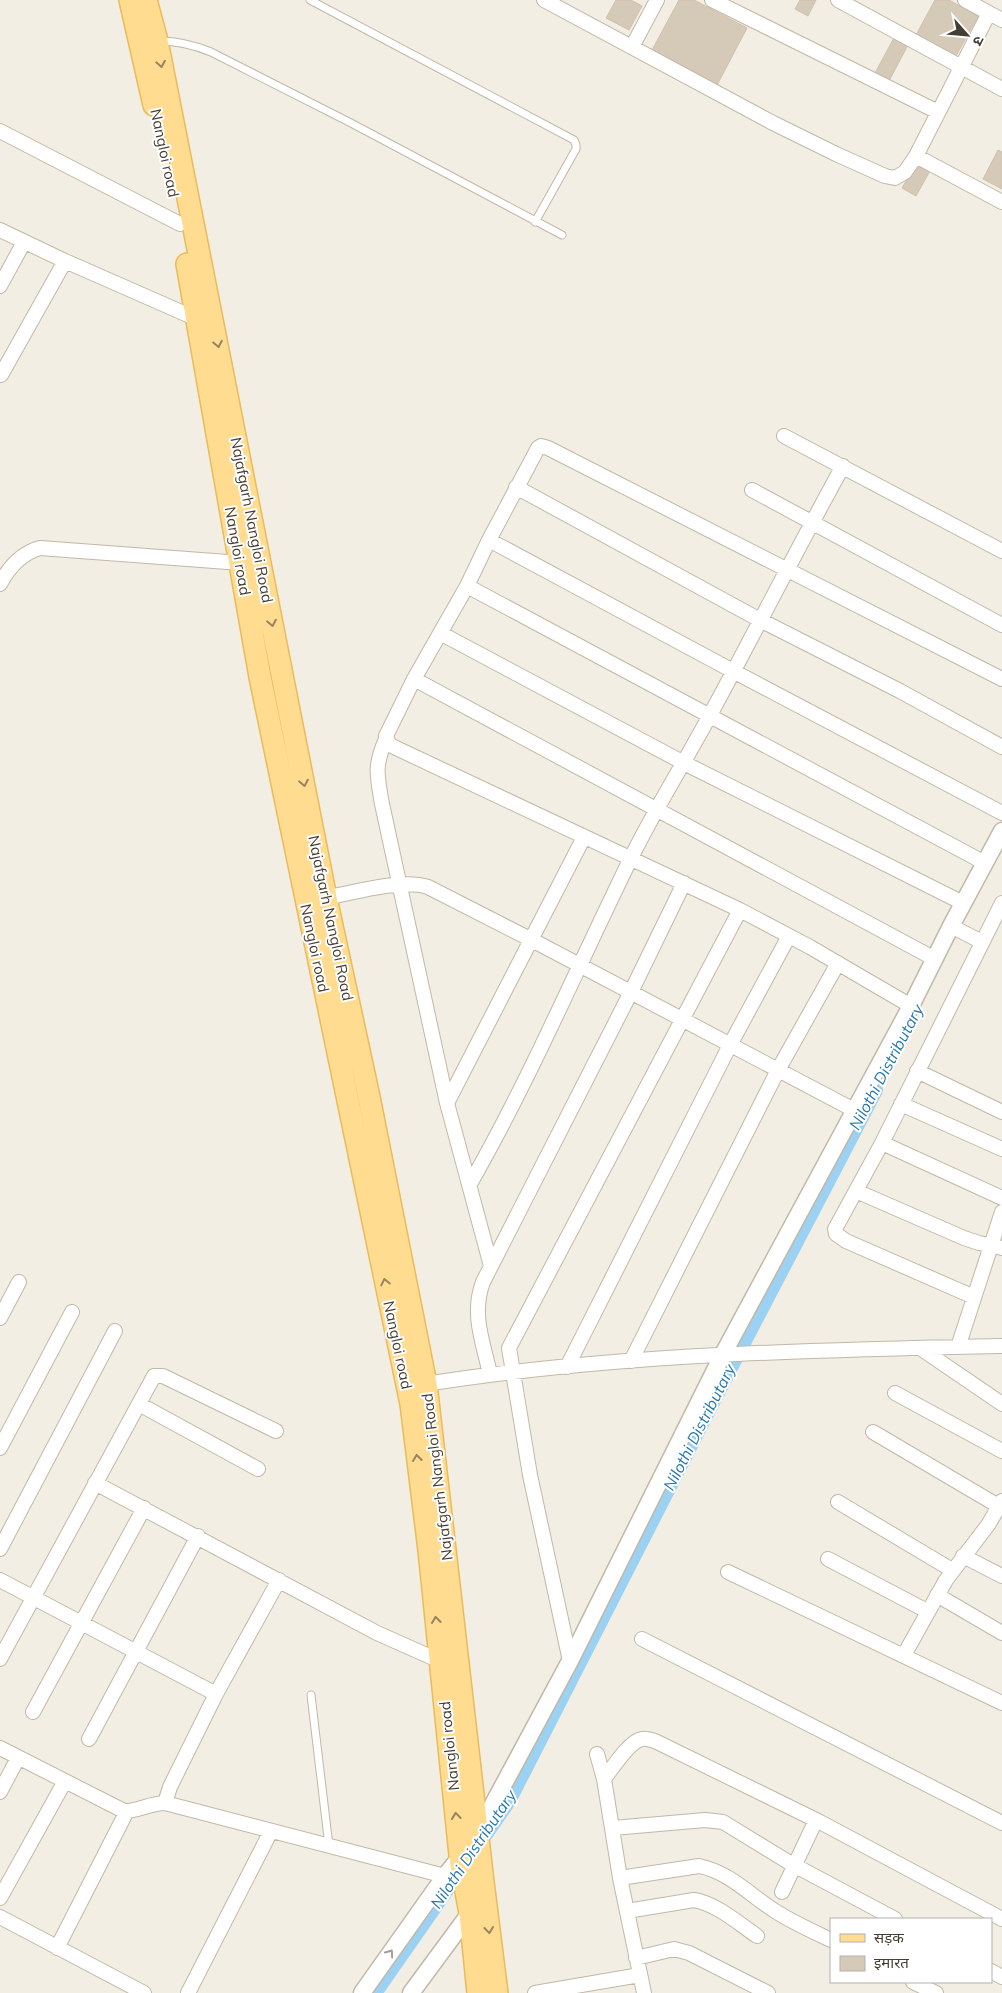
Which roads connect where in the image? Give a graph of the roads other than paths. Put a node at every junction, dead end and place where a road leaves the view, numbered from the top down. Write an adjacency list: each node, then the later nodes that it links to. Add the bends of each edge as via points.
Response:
1 (130, 0): 20 (main road, Nangloi road)
2 (146, 0): 11 (main road, Najafgarh Nangloi Road)
3 (310, 0): 19 (lane, via 574,140 576,150)
4 (544, 0): 12 (street)
5 (657, 0): 12 (street)
6 (712, 0): 15 (street)
7 (838, 0): 13 (street)
8 (964, 0): 9 (street)
9 (989, 12): 10 (street); 13 (street)
10 (1002, 20)
11 (157, 41): 19 (lane, via 191,44 211,52); 26 (main road, Najafgarh Nangloi Road, one-way to 26)
12 (632, 47): 17 (street, via 773,123 885,176 895,178 902,175)
13 (961, 67): 14 (street); 15 (street)
14 (1002, 88)
15 (938, 112): 17 (street)
16 (0, 131): 20 (street)
17 (916, 156): 18 (street)
18 (1002, 202)
19 (535, 222): 22 (lane)
20 (180, 224): 26 (main road, Nangloi road)
21 (0, 230): 23 (street)
22 (562, 235)
23 (24, 242): 24 (street); 25 (street)
24 (65, 261): 26 (street); 27 (street)
25 (0, 286)
26 (205, 317): 35 (main road, Nangloi road); 57 (main road, Najafgarh Nangloi Road, one-way to 57)
27 (1, 375)
28 (784, 436): 29 (street)
29 (843, 466): 32 (street); 34 (street)
30 (516, 487): 33 (street); 36 (street, via 538,448 544,446); 39 (street)
31 (752, 490): 32 (street)
32 (812, 522): 36 (street); 40 (street)
33 (489, 540): 38 (street); 42 (street)
34 (1002, 551)
35 (241, 562): 37 (street, via 40,548 20,557); 57 (main road, Nangloi road, via 260,678)
36 (786, 569): 39 (street); 44 (street)
37 (0, 584)
38 (467, 586): 41 (street); 45 (street)
39 (760, 620): 42 (street); 47 (street)
40 (1002, 624)
41 (440, 633): 43 (street); 48 (street)
42 (733, 671): 45 (street); 50 (street)
43 (414, 678): 46 (street); 49 (street)
44 (1002, 679)
45 (709, 716): 48 (street); 54 (street)
46 (386, 739): 52 (street, via 394,747); 56 (street, via 377,773)
47 (1002, 747)
48 (684, 763): 49 (street); 58 (street)
49 (657, 809): 53 (street); 65 (street)
50 (1002, 813)
51 (1002, 831): 54 (street)
52 (584, 837): 53 (street); 63 (street)
53 (631, 858): 55 (street); 67 (street)
54 (985, 863): 58 (street)
55 (684, 883): 60 (street); 68 (street)
56 (399, 884): 57 (street); 63 (street, via 428,887); 74 (street)
57 (316, 900): 99 (main road, Najafgarh Nangloi Road, via 369,1097); 103 (main road, Nangloi road, one-way to 57, via 411,1404)
58 (963, 903): 61 (street)
59 (1002, 903): 64 (street)
60 (740, 910): 62 (street); 70 (street)
61 (954, 928): 64 (street); 65 (street)
62 (789, 936): 66 (street); 71 (street)
63 (532, 940): 67 (street); 74 (street)
64 (979, 940): 73 (street)
65 (936, 959): 69 (street)
66 (838, 963): 69 (street); 72 (street)
67 (581, 966): 68 (street); 80 (street, via 499,1133)
68 (631, 992): 70 (street); 85 (street)
69 (911, 1006): 76 (street)
70 (682, 1020): 71 (street); 97 (street, via 512,1343 509,1351)
71 (730, 1045): 72 (street); 96 (street)
72 (778, 1070): 76 (street); 95 (street)
73 (917, 1071): 75 (street); 77 (street)
74 (447, 1103): 80 (street)
75 (901, 1104): 78 (street); 79 (street)
76 (854, 1110): 94 (street)
77 (1002, 1112)
78 (882, 1144): 81 (street); 82 (street)
79 (1002, 1149)
80 (470, 1184): 85 (street)
81 (856, 1190): 84 (street, via 964,1238); 87 (street, via 837,1222 838,1236)
82 (1002, 1198)
83 (1002, 1212): 84 (street)
84 (996, 1247): 87 (street)
85 (491, 1266): 98 (street, via 478,1296 477,1313)
86 (19, 1282): 89 (street)
87 (974, 1297): 92 (street)
88 (72, 1312): 106 (street)
89 (0, 1318)
90 (115, 1331): 114 (street)
91 (1002, 1346): 92 (street)
92 (958, 1347): 93 (street)
93 (920, 1348): 94 (street); 102 (street)
94 (723, 1356): 95 (street); 133 (street)
95 (631, 1361): 96 (street)
96 (568, 1367): 97 (street)
97 (513, 1372): 98 (street); 133 (street, via 530,1475)
98 (490, 1374): 99 (street)
99 (426, 1384): 103 (main road, Najafgarh Nangloi Road)
100 (895, 1392): 107 (street)
101 (139, 1404): 104 (street, via 153,1378 160,1375); 108 (street); 109 (street)
102 (1002, 1404)
103 (422, 1426): 132 (main road, Nangloi road, one-way to 103); 151 (main road, Najafgarh Nangloi Road)
104 (276, 1431)
105 (872, 1432): 111 (street)
106 (0, 1448)
107 (1002, 1451)
108 (258, 1469)
109 (95, 1483): 112 (street); 123 (street)
110 (838, 1502): 117 (street)
111 (1001, 1505): 115 (street)
112 (144, 1508): 113 (street); 125 (street)
113 (198, 1536): 121 (street); 129 (street)
114 (0, 1549)
115 (964, 1556): 117 (street); 119 (street)
116 (828, 1559): 124 (street)
117 (952, 1570): 122 (street)
118 (728, 1572): 130 (street)
119 (1002, 1576)
120 (0, 1580): 123 (street)
121 (279, 1580): 132 (street, via 377,1633); 134 (street)
122 (937, 1595): 124 (street); 126 (street)
123 (34, 1597): 125 (street); 128 (street)
124 (927, 1611): 130 (street)
125 (82, 1623): 129 (street); 137 (street)
126 (1002, 1633)
127 (642, 1639): 148 (street)
128 (4, 1642): 131 (street)
129 (136, 1652): 134 (street); 138 (street)
130 (904, 1655): 136 (street)
131 (0, 1659)
132 (440, 1661): 153 (main road, Nangloi road, one-way to 132)
133 (570, 1662): 151 (street)
134 (216, 1694): 145 (street)
135 (311, 1696): 152 (lane)
136 (1002, 1703)
137 (33, 1712)
138 (89, 1739)
139 (0, 1748): 141 (street)
140 (597, 1754): 142 (street)
141 (18, 1758): 143 (street); 144 (street)
142 (604, 1779): 147 (street, via 630,1746 649,1739); 149 (street)
143 (65, 1781): 146 (street); 157 (street)
144 (0, 1792)
145 (164, 1803): 146 (street); 150 (street)
146 (127, 1811): 165 (street)
147 (816, 1820): 154 (street); 162 (street)
148 (1002, 1823)
149 (613, 1828): 154 (street, via 705,1820 723,1822); 155 (street)
150 (271, 1831): 152 (street); 170 (street)
151 (478, 1838): 153 (street); 158 (main road, Nangloi road, via 483,1882)
152 (329, 1846): 153 (street)
153 (455, 1865): 158 (main road, Nangloi road); 171 (street, one-way to 153)
154 (794, 1865): 156 (street); 161 (street)
155 (620, 1878): 159 (street); 164 (street, via 699,1866 707,1868 730,1879 776,1912)
156 (782, 1892)
157 (0, 1898)
158 (474, 1907): 172 (street); 173 (main road); 174 (main road, Nangloi road, one-way to 174)
159 (627, 1910): 163 (street, via 701,1901); 166 (street)
160 (0, 1918): 165 (street)
161 (892, 1918)
162 (1002, 1919)
163 (757, 1936)
164 (830, 1939)
165 (57, 1948): 169 (street)
166 (636, 1958): 167 (street); 177 (street, via 668,1950 689,1953)
167 (640, 1975): 175 (street); 176 (street)
168 (915, 1983): 178 (street)
169 (144, 1993)
170 (188, 1993)
171 (362, 1993)
172 (411, 1993)
173 (478, 1993)
174 (497, 1993)
175 (535, 1993)
176 (644, 1993)
177 (768, 1993)
178 (936, 1993)

